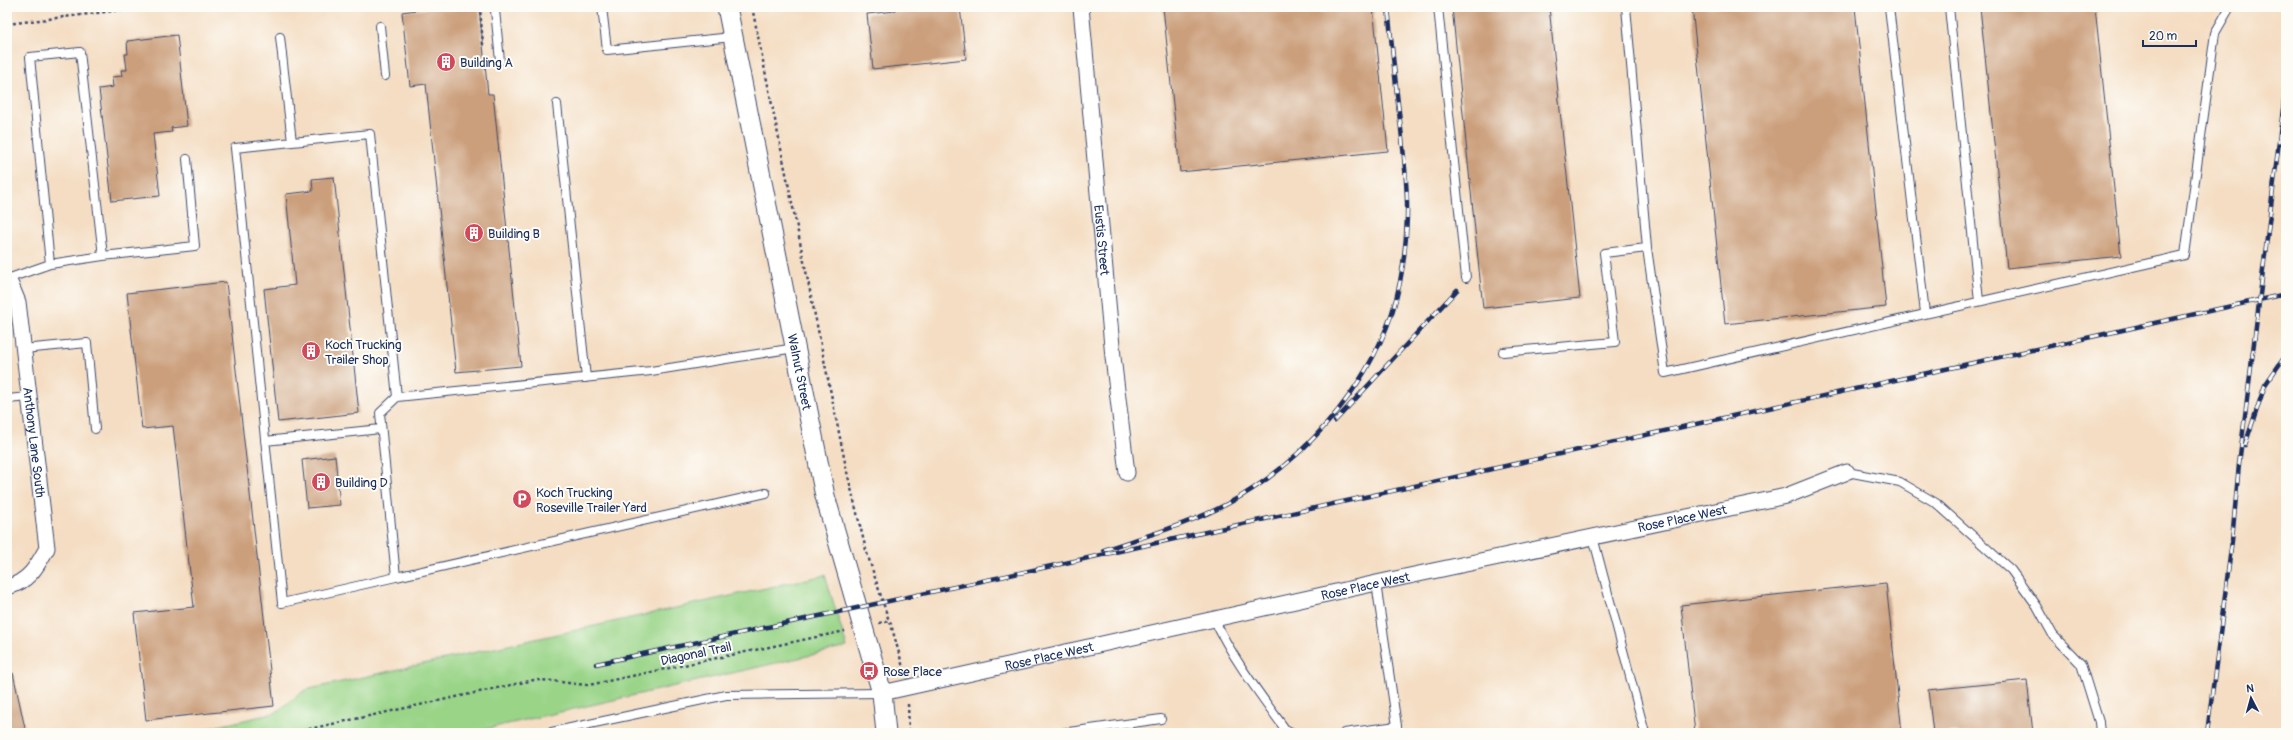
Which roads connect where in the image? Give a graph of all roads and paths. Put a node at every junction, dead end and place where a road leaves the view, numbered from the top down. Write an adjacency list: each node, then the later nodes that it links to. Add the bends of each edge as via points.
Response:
1 (146, 7): 13 (path)
2 (602, 7): 16 (lane, via 606,50)
3 (727, 7): 16 (street, Walnut Street)
4 (752, 7): 48 (path, via 847,472 866,550)
5 (1081, 7): 41 (street, Eustis Street, via 1113,357)
6 (1438, 7): 26 (lane)
7 (1626, 7): 23 (lane)
8 (1889, 7): 29 (lane)
9 (1949, 7): 28 (lane)
10 (2230, 7): 28 (lane, via 2215,33 2185,255)
11 (484, 9): 17 (path, via 480,10)
12 (495, 10): 18 (lane)
13 (7, 24)
14 (380, 26): 19 (lane)
15 (280, 37): 21 (lane)
16 (732, 37): 31 (street, Walnut Street)
17 (483, 45)
18 (500, 61)
19 (385, 76)
20 (557, 104): 33 (lane)
21 (292, 142): 35 (lane, via 370,134); 39 (lane, via 235,148)
22 (187, 158): 24 (lane, via 195,246)
23 (1647, 248): 29 (lane, via 1665,373); 32 (lane, via 1604,253 1615,342)
24 (103, 256): 25 (lane); 25 (lane, via 80,52 30,57)
25 (50, 264): 27 (lane)
26 (1466, 278)
27 (7, 280): 30 (street, Anthony Lane South, via 18,302)
28 (1979, 301): 29 (lane)
29 (1925, 314)
30 (23, 348): 34 (street, Anthony Lane South); 37 (lane, via 87,343)
31 (795, 348): 33 (lane, via 651,371); 49 (street, Walnut Street, via 825,496)
32 (1503, 352)
33 (586, 378): 35 (lane)
34 (29, 397): 36 (lane); 46 (street, Anthony Lane South, via 47,548 30,576 17,585)
35 (397, 397): 38 (lane, via 380,413)
36 (7, 399)
37 (95, 429)
38 (381, 429): 39 (lane); 44 (lane)
39 (265, 441): 44 (lane, via 282,603)
40 (1847, 472): 43 (street, Rose Place West, via 1786,496); 62 (lane, via 1900,482 1936,503 2010,570 2053,635 2081,664)
41 (1127, 473)
42 (766, 493): 44 (lane)
43 (1593, 537): 45 (street, Rose Place West); 61 (lane)
44 (396, 577)
45 (1376, 583): 47 (street, Rose Place West); 53 (lane)
46 (7, 587)
47 (1214, 619): 50 (street, Rose Place West); 59 (lane, via 1244,673 1285,729)
48 (890, 621): 49 (path, Diagonal Trail); 50 (path)
49 (862, 627): 51 (street, Walnut Street); 54 (path, Diagonal Trail, via 589,685 534,680)
50 (909, 687): 51 (street, Rose Place West); 57 (path)
51 (882, 693): 55 (lane, via 726,695); 56 (street, Walnut Street)
52 (1161, 719): 58 (lane)
53 (1398, 730): 60 (lane)
54 (291, 733)
55 (547, 733)
56 (886, 733)
57 (909, 733)
58 (1062, 733)
59 (1293, 733)
60 (1344, 733)
61 (1644, 733)
62 (2100, 733)

